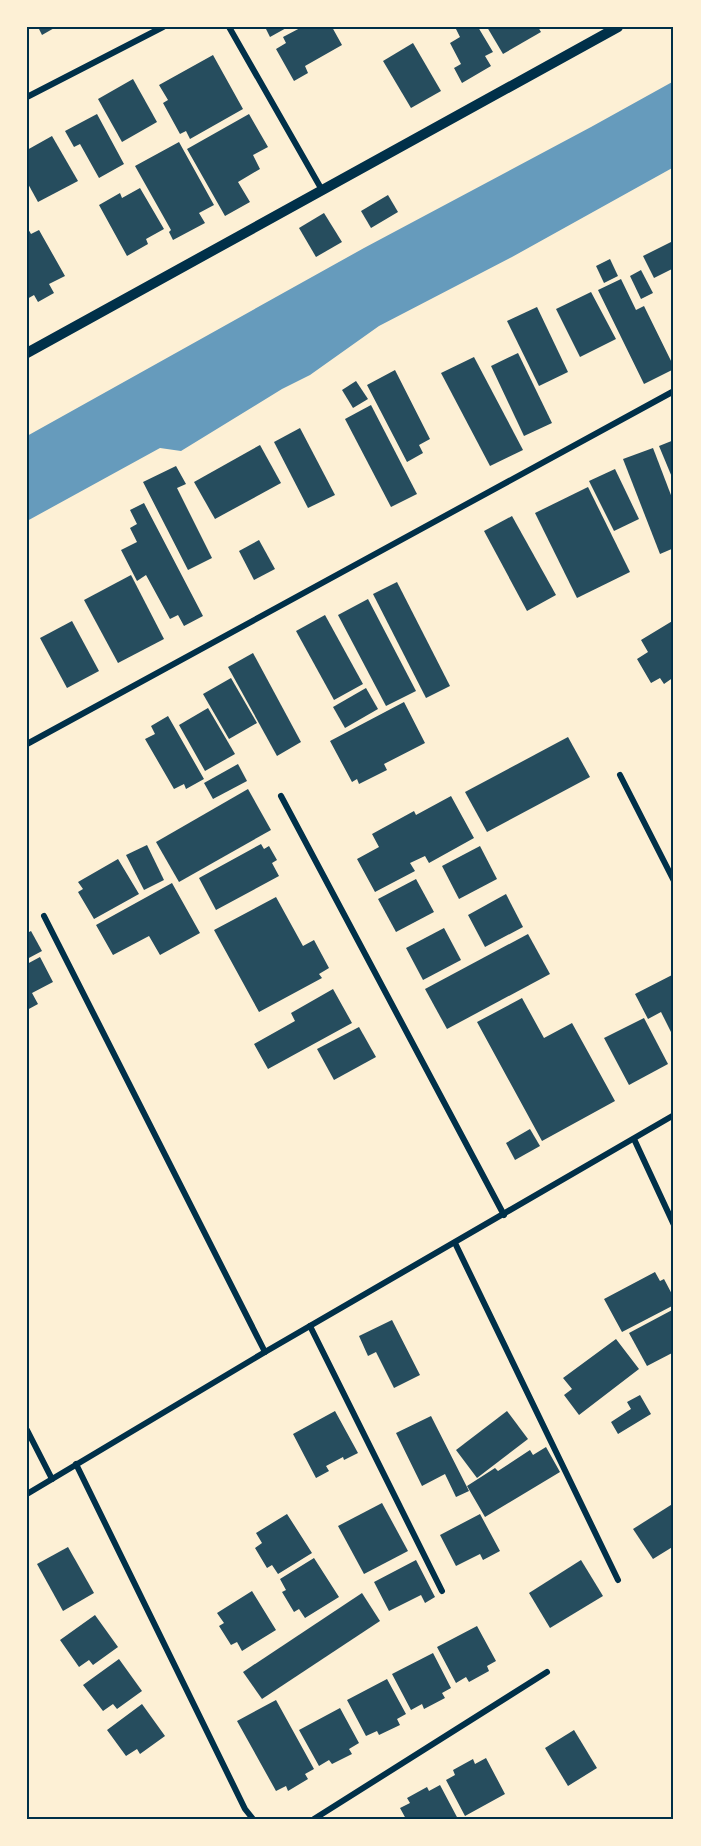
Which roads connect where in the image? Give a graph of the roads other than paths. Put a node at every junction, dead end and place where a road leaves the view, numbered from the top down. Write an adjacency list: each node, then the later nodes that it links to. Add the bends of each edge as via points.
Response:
1 (163, 27): 4 (street)
2 (229, 27): 5 (street)
3 (618, 27): 5 (street)
4 (27, 97)
5 (322, 190): 6 (street)
6 (27, 353)
7 (674, 392): 8 (street)
8 (27, 744)
9 (620, 775): 11 (street)
10 (281, 796): 15 (street)
11 (674, 882)
12 (44, 916): 19 (street)
13 (674, 1115): 14 (street)
14 (634, 1139): 15 (street); 16 (street)
15 (504, 1215): 17 (street)
16 (674, 1225)
17 (455, 1243): 18 (street); 24 (street)
18 (310, 1326): 19 (street); 25 (street)
19 (265, 1352): 21 (street)
20 (27, 1430): 22 (street)
21 (76, 1464): 22 (street); 27 (street)
22 (52, 1479): 23 (street)
23 (27, 1494)
24 (618, 1580)
25 (441, 1592)
26 (547, 1672): 28 (street)
27 (253, 1819)
28 (314, 1819)

